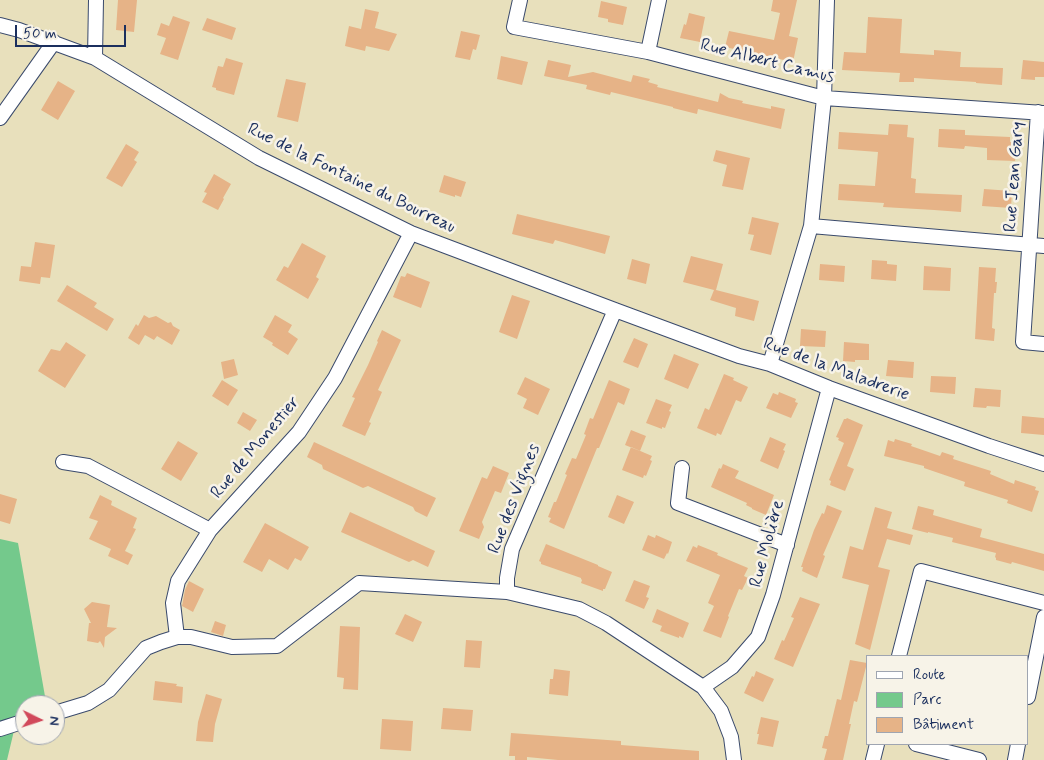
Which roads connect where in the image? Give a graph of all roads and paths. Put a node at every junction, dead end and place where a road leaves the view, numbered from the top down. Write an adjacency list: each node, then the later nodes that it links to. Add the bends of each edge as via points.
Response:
1 (96, 0): 8 (street)
2 (520, 0): 7 (street, Rue Albert Camus, via 514,27)
3 (659, 0): 7 (street)
4 (828, 0): 9 (street)
5 (0, 25): 6 (street, Rue de la Fontaine du Bourreau)
6 (54, 42): 8 (street, Rue de la Fontaine du Bourreau); 11 (street)
7 (648, 52): 9 (street, Rue Albert Camus)
8 (95, 58): 13 (street, Rue de la Fontaine du Bourreau, via 258,158)
9 (824, 98): 10 (street, Rue Albert Camus); 12 (street)
10 (1041, 113): 14 (street, Rue Jean Gary)
11 (0, 118)
12 (811, 226): 14 (street); 18 (street)
13 (411, 232): 16 (street, Rue de la Fontaine du Bourreau); 23 (street, Rue de Monestier, via 335,378 304,424)
14 (1029, 245): 15 (street, Rue Jean Gary); 17 (street, Rue Jean Gary, via 1023,342)
15 (1044, 246)
16 (615, 310): 18 (street, Rue de la Maladrerie, via 739,356); 25 (street, Rue des Vignes, via 512,549)
17 (1044, 344)
18 (770, 364): 19 (street, Rue de la Maladrerie)
19 (829, 388): 21 (street, Rue de la Maladrerie); 24 (street, Rue Molière)
20 (63, 462): 23 (street, via 88,466)
21 (1044, 464)
22 (682, 468): 24 (street, via 678,503)
23 (210, 530): 28 (street, Rue de Monestier, via 178,581 173,602)
24 (787, 545): 30 (street, Rue Molière, via 758,637 732,667)
25 (507, 592): 28 (street, via 359,583 277,646 232,648 191,637); 30 (street, via 579,610 606,622)
26 (1044, 603): 29 (street, via 921,571)
27 (1044, 617): 31 (street)
28 (177, 637): 32 (street, via 146,648 108,690 88,703)
29 (899, 655)
30 (703, 687): 38 (street, via 721,711 731,737)
31 (1029, 692)
32 (65, 710)
33 (15, 725): 34 (street)
34 (0, 729)
35 (877, 745): 39 (street)
36 (920, 745): 40 (street)
37 (1018, 745): 41 (street)
38 (734, 760)
39 (873, 760)
40 (978, 760)
41 (1015, 760)

